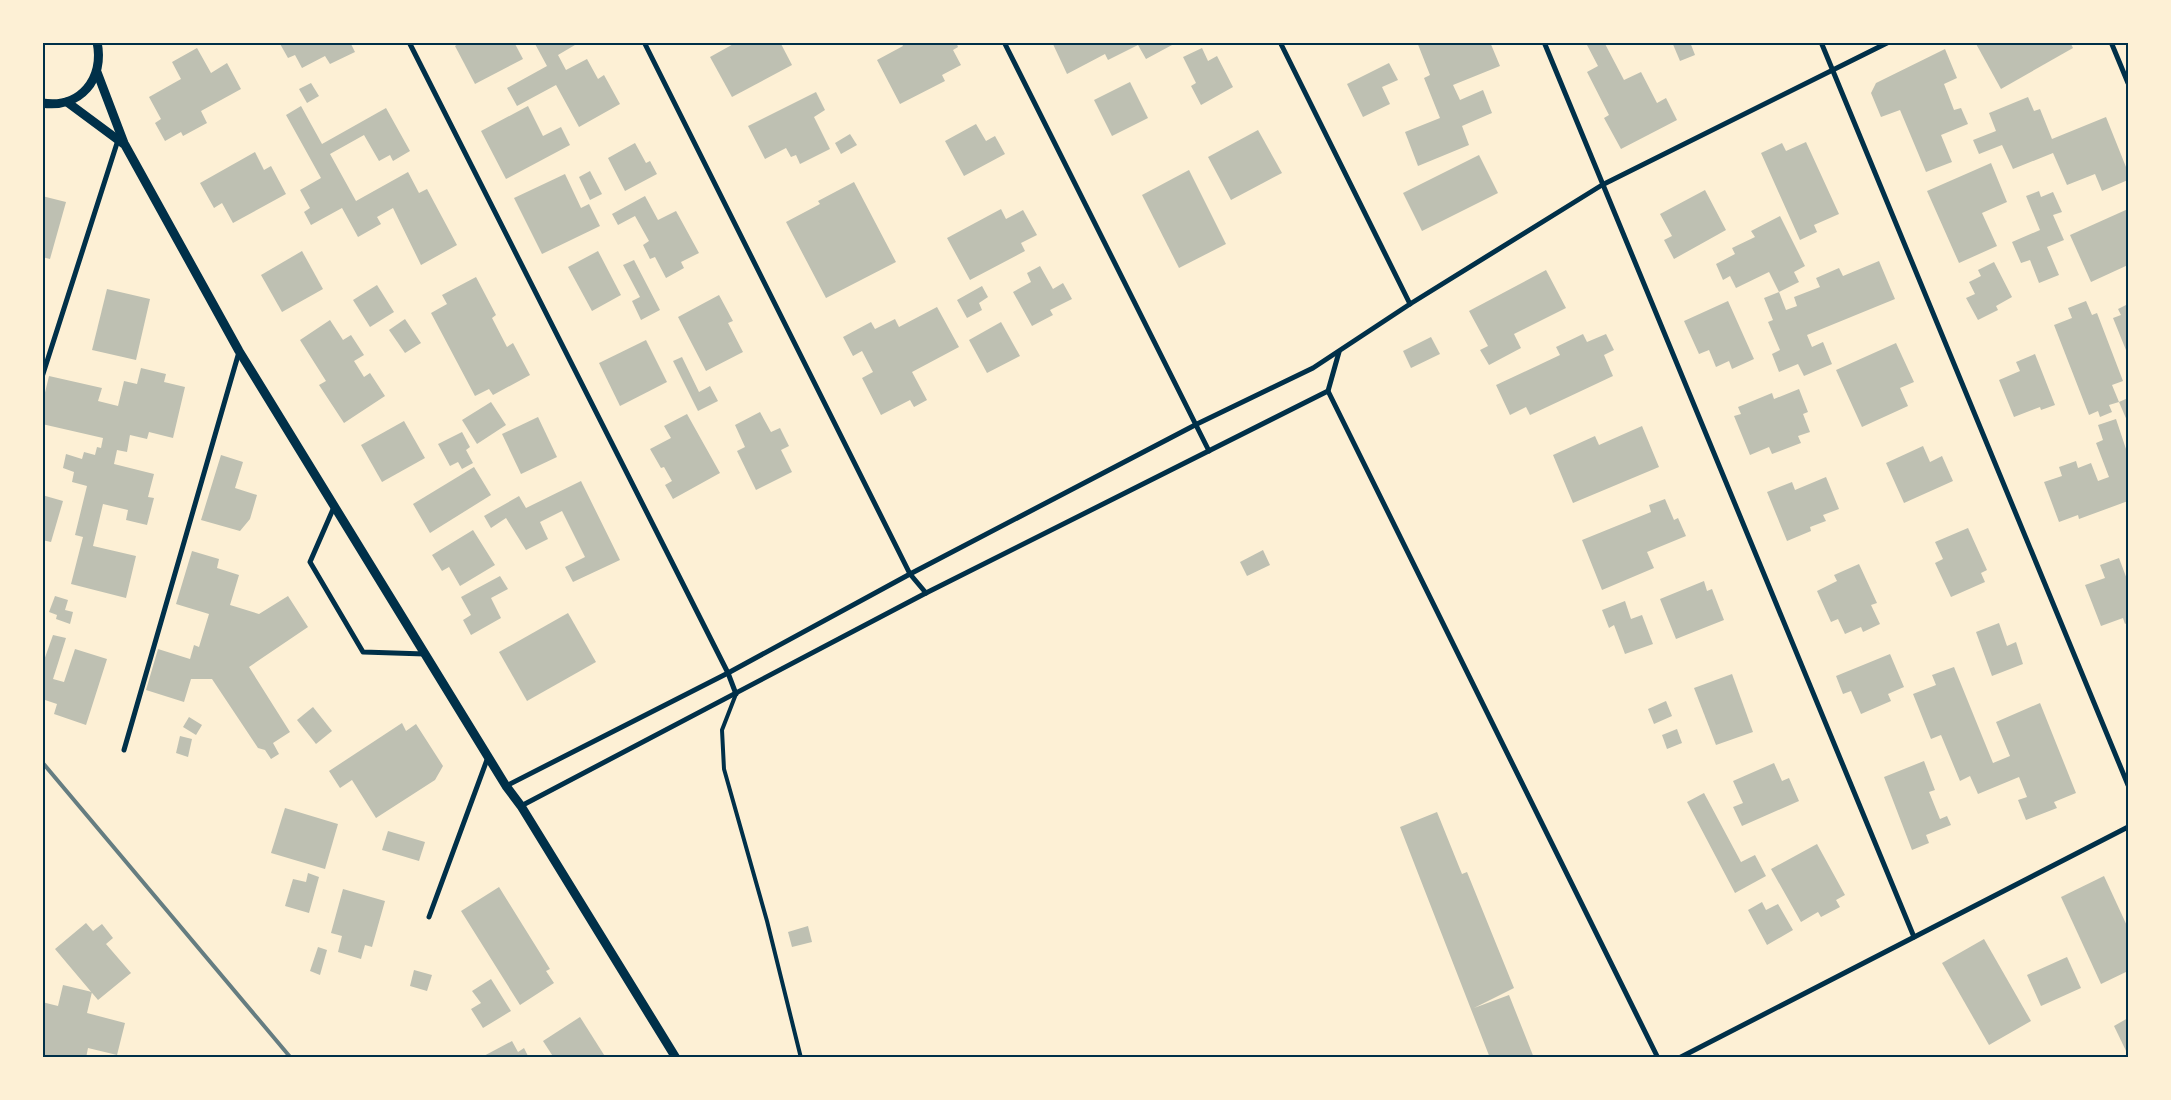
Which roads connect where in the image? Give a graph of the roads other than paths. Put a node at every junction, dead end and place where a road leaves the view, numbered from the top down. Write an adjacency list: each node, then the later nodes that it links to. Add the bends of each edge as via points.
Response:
1 (97, 42): 11 (street, via 100,58)
2 (409, 42): 28 (street)
3 (644, 42): 25 (street)
4 (1004, 42): 22 (street)
5 (1280, 42): 17 (street)
6 (1544, 42): 16 (street)
7 (1821, 42): 10 (street)
8 (1889, 42): 10 (street)
9 (2111, 42): 12 (street)
10 (1833, 71): 16 (street); 33 (street)
11 (97, 72): 13 (street, via 80,96); 15 (street)
12 (2128, 83)
13 (67, 102): 14 (street); 15 (street)
14 (42, 103)
15 (122, 142): 18 (street); 20 (street)
16 (1602, 185): 17 (street); 37 (street)
17 (1410, 304): 19 (street)
18 (239, 351): 24 (street); 30 (street)
19 (1339, 351): 21 (street); 22 (street, via 1313,368)
20 (42, 377)
21 (1328, 392): 23 (street); 40 (street)
22 (1197, 424): 23 (street); 25 (street)
23 (1209, 451): 26 (street)
24 (334, 507): 27 (street); 27 (street, via 310,562 363,652)
25 (910, 574): 26 (street); 28 (street)
26 (926, 593): 29 (street)
27 (425, 654): 31 (street)
28 (728, 673): 29 (street); 32 (street)
29 (736, 694): 34 (street); 39 (lane, via 722,730 724,769)
30 (124, 750)
31 (488, 757): 32 (street); 36 (street)
32 (506, 786): 34 (street)
33 (2128, 786)
34 (522, 806): 38 (street)
35 (2128, 828): 37 (street)
36 (429, 917)
37 (1914, 937): 41 (street)
38 (676, 1058)
39 (801, 1058)
40 (1658, 1058)
41 (1679, 1058)

